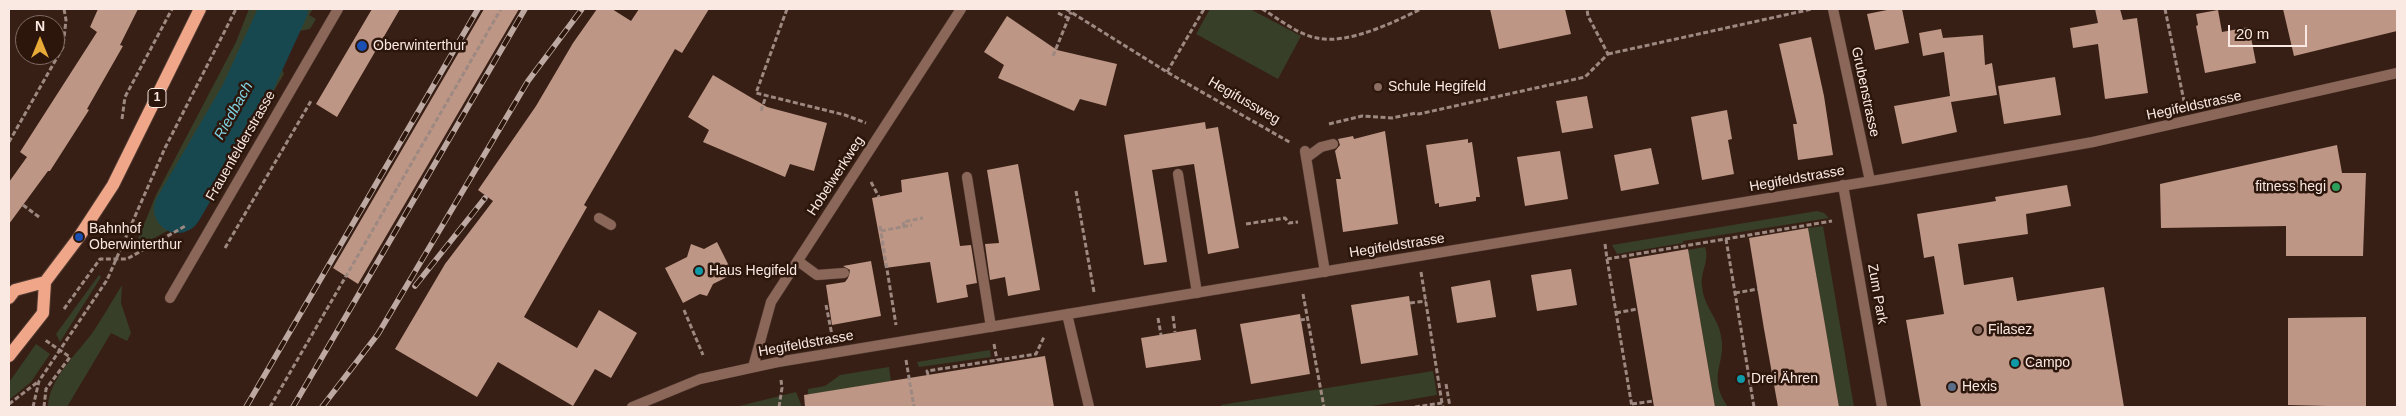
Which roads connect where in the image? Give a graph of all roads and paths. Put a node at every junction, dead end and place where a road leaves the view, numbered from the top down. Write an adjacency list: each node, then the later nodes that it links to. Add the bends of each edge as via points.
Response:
1 (64, 9): 30 (path, via 63,47)
2 (172, 9): 25 (path)
3 (200, 9): 62 (main road, 1, via 114,184)
4 (236, 9): 57 (path, via 165,148)
5 (338, 9): 69 (street, Frauenfelderstrasse)
6 (501, 9): 108 (path)
7 (788, 9): 24 (path, via 756,93)
8 (961, 9): 29 (street, Hobelwerkweg)
9 (1066, 9): 17 (path, Hegifussweg)
10 (1204, 9): 22 (path)
11 (1262, 9): 12 (path, via 1305,34 1333,39 1375,28)
12 (1421, 9)
13 (1587, 9): 20 (path)
14 (1812, 9): 20 (path)
15 (1833, 9): 36 (street, Grubenstrasse)
16 (2166, 9): 27 (path)
17 (1071, 12): 19 (path); 22 (path, Hegifussweg)
18 (1058, 13): 19 (path)
19 (1068, 18): 21 (path)
20 (1608, 54): 32 (path, via 1585,77 1419,114 1392,118 1362,116 1322,126)
21 (1053, 56)
22 (1167, 72): 32 (path, Hegifussweg)
23 (2397, 73): 36 (street, Hegifeldstrasse, via 2093,142)
24 (766, 96): 28 (path); 29 (path, via 845,115)
25 (125, 97)
26 (311, 101): 55 (path)
27 (2184, 101)
28 (761, 111)
29 (881, 132): 59 (street, Hobelwerkweg)
30 (9, 142)
31 (1334, 144): 32 (street)
32 (1305, 154): 44 (street)
33 (1178, 174): 64 (street)
34 (967, 177): 82 (street)
35 (869, 178): 39 (path)
36 (1870, 181): 37 (street, Hegifeldstrasse)
37 (1843, 185): 51 (street, Hegifeldstrasse); 118 (street, Zum Park)
38 (1076, 191): 67 (path)
39 (879, 197)
40 (23, 205): 41 (path)
41 (39, 217)
42 (599, 218): 48 (street)
43 (923, 218): 52 (path, via 903,222)
44 (1316, 219): 46 (path, via 1289,223 1285,218); 60 (street)
45 (1835, 220): 54 (path)
46 (1246, 224)
47 (187, 225): 57 (path, via 127,259)
48 (611, 225)
49 (912, 225): 52 (path)
50 (880, 226): 53 (path)
51 (1602, 226): 56 (street, Hegifeldstrasse); 58 (path)
52 (904, 227): 53 (path)
53 (881, 231): 83 (path)
54 (1726, 239): 58 (path); 66 (path)
55 (225, 248)
56 (1418, 256): 60 (street, Hegifeldstrasse); 70 (path)
57 (116, 259): 76 (path, via 100,259); 90 (path, via 107,280)
58 (1607, 259): 75 (path)
59 (798, 261): 61 (street, via 817,275); 96 (street, Hobelwerkweg, via 771,302)
60 (1326, 272): 64 (street, Hegifeldstrasse)
61 (844, 273)
62 (45, 282): 68 (main road, via 15,290); 92 (main road, via 43,313)
63 (1758, 289): 66 (path)
64 (1197, 293): 77 (street, Hegifeldstrasse)
65 (1303, 293): 80 (path)
66 (1735, 293): 101 (path)
67 (1095, 295)
68 (9, 298)
69 (170, 298)
70 (1426, 301): 71 (path); 103 (path)
71 (1410, 303)
72 (826, 305): 88 (path)
73 (1637, 309): 75 (path)
74 (684, 310): 91 (path)
75 (1616, 313): 105 (path)
76 (60, 314)
77 (1067, 314): 82 (street, Hegifeldstrasse); 112 (street)
78 (1172, 314): 84 (path)
79 (1158, 317): 85 (path)
80 (1308, 319): 81 (path); 113 (path)
81 (1300, 320)
82 (991, 327): 95 (street, Hegifeldstrasse)
83 (897, 328)
84 (1175, 332)
85 (1161, 335)
86 (1045, 336): 94 (path, via 1036,354)
87 (42, 338): 90 (path)
88 (833, 338)
89 (994, 344): 94 (path)
90 (60, 351): 98 (path); 107 (path, via 70,357 46,389)
91 (703, 355)
92 (9, 356)
93 (906, 360): 111 (path)
94 (997, 360): 97 (path, via 927,371)
95 (778, 362): 96 (street, Hegifeldstrasse); 110 (path, via 782,388)
96 (753, 367): 109 (street, Hegifeldstrasse, via 700,379)
97 (928, 375)
98 (39, 381): 104 (path); 106 (path)
99 (1773, 381): 101 (path)
100 (1446, 384): 116 (path)
101 (1750, 384): 117 (path)
102 (1653, 401): 105 (path)
103 (1442, 402): 114 (path); 115 (path)
104 (9, 404)
105 (1632, 406)
106 (33, 407)
107 (44, 407)
108 (270, 407)
109 (632, 407)
110 (779, 407)
111 (914, 407)
112 (1089, 407)
113 (1324, 407)
114 (1415, 407)
115 (1443, 407)
116 (1450, 407)
117 (1754, 407)
118 (1882, 407)

